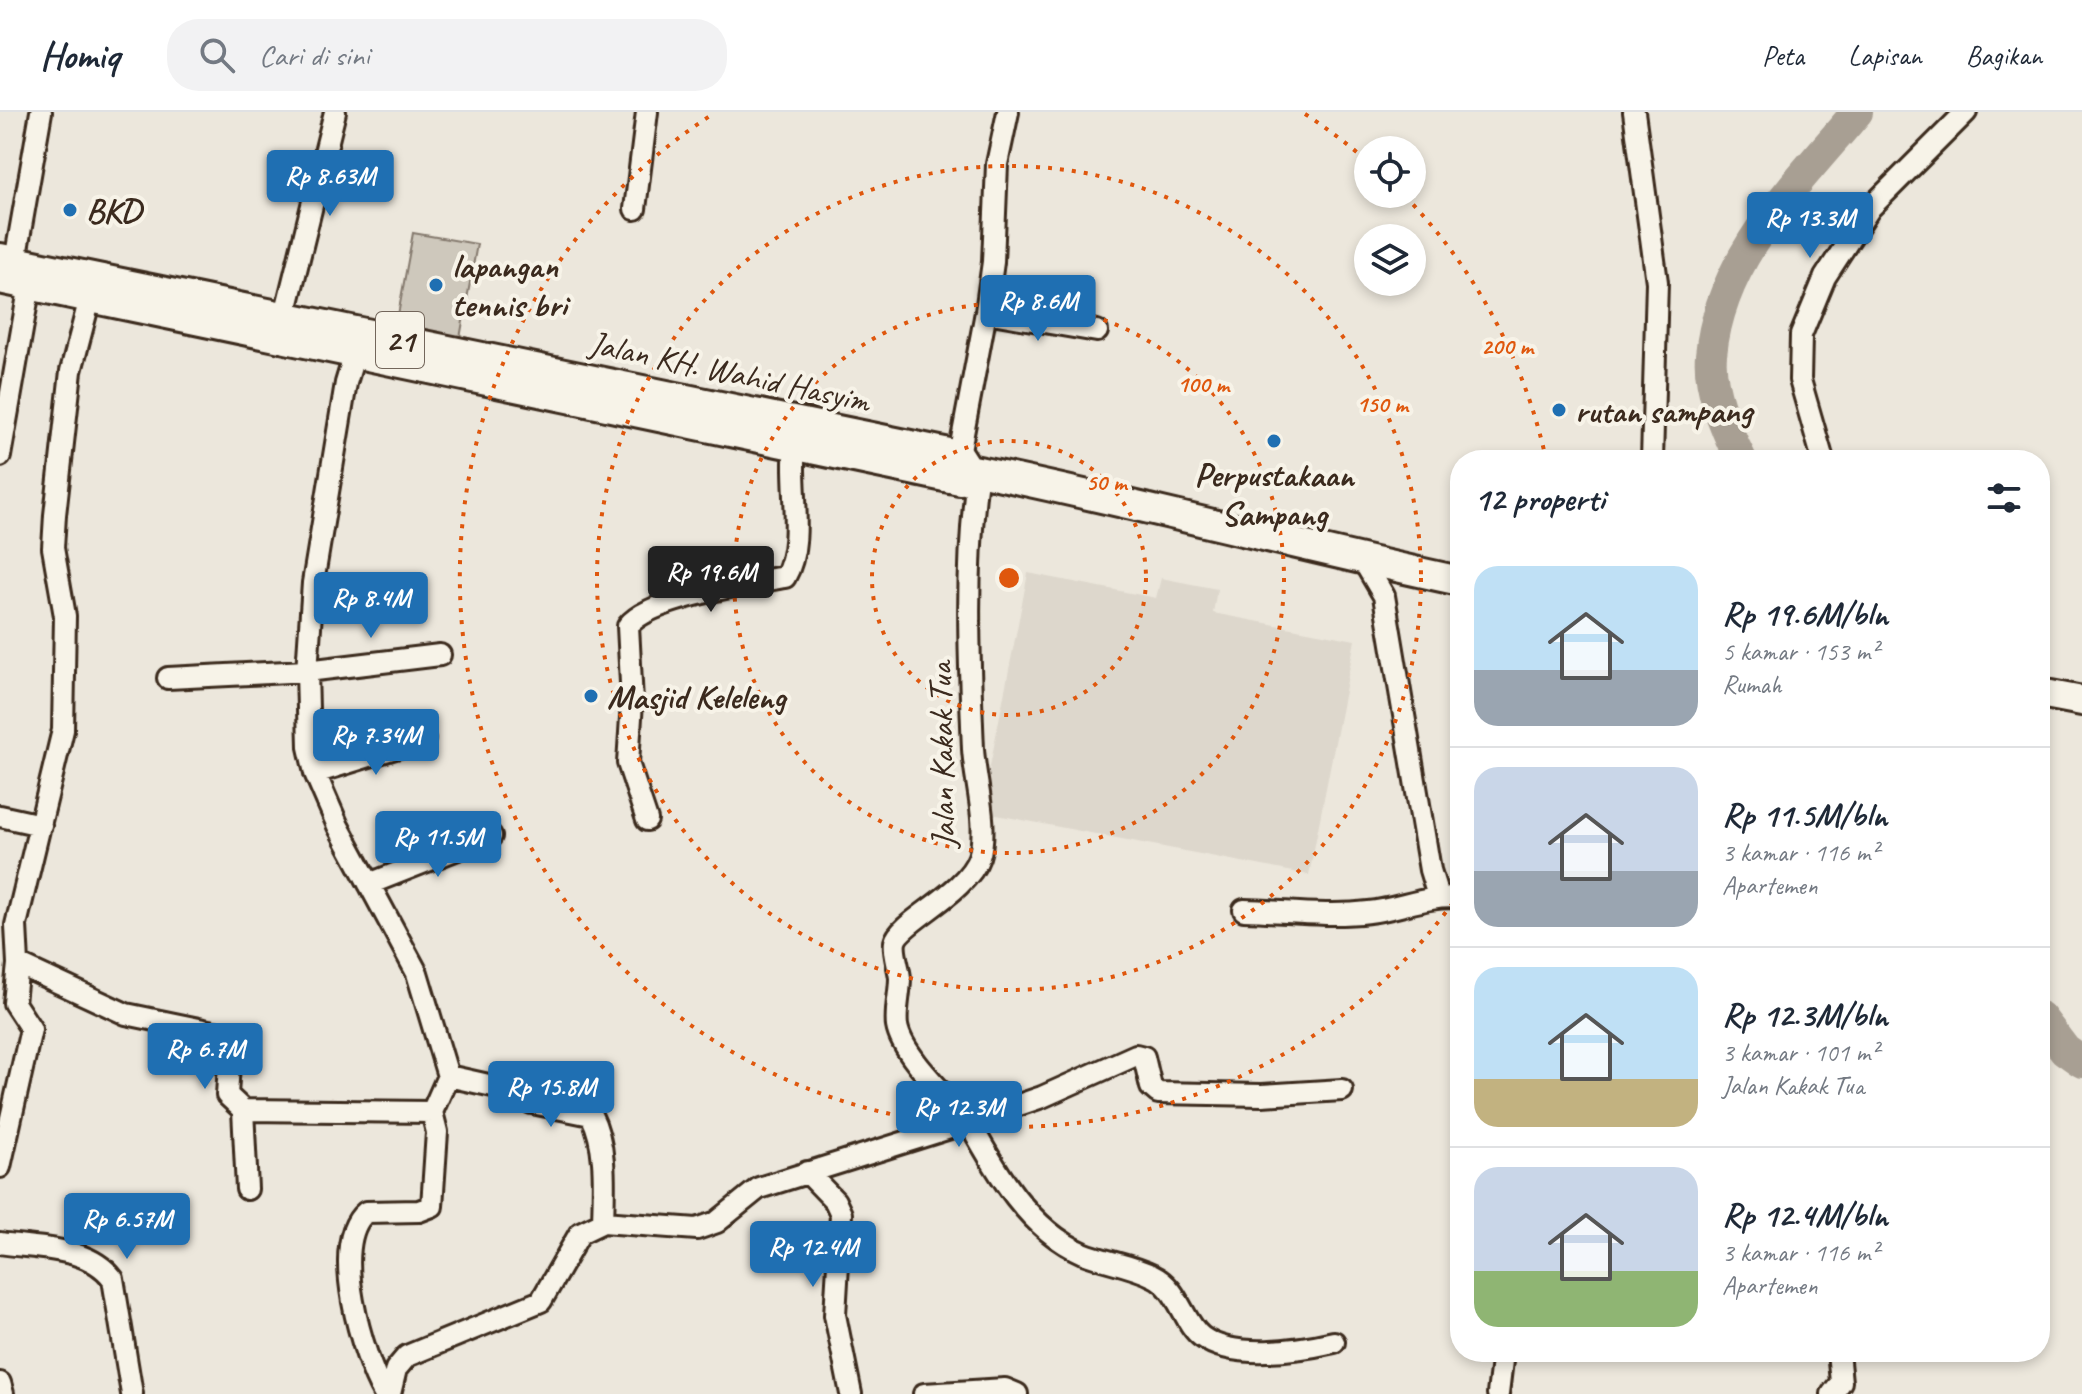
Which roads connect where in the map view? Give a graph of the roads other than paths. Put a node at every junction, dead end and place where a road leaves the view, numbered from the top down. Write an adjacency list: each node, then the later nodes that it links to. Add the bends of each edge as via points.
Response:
1 (41, 112): 8 (street)
2 (335, 112): 11 (street)
3 (647, 112): 7 (street)
4 (1008, 112): 10 (street, via 997,164)
5 (1634, 112): 16 (street, via 1657,282)
6 (1966, 112): 17 (street, via 1870,208 1825,277 1801,335 1800,380)
7 (635, 209)
8 (11, 270): 9 (highway, Jalan KH. Wahid Hasyim / 21); 11 (highway, Jalan KH. Wahid Hasyim / 21); 18 (street)
9 (90, 298): 13 (highway, Jalan KH. Wahid Hasyim / 21); 33 (street, via 71,371 55,515 53,548 65,616 63,730)
10 (986, 312): 12 (street); 19 (street)
11 (285, 315): 14 (highway, Jalan KH. Wahid Hasyim / 21)
12 (1097, 331)
13 (355, 353): 14 (highway, Jalan KH. Wahid Hasyim / 21); 25 (street, via 313,583)
14 (459, 363): 15 (highway, Jalan KH. Wahid Hasyim / 21)
15 (797, 433): 19 (highway, Jalan KH. Wahid Hasyim / 21); 32 (street, via 793,547 785,577 678,601 628,626 628,763)
16 (1652, 450)
17 (1820, 450)
18 (0, 456)
19 (969, 465): 20 (highway, Jalan KH. Wahid Hasyim / 21); 45 (street, Jalan Kakak Tua, via 979,857 956,889 905,925 895,941 902,1042)
20 (1364, 562): 21 (highway, Jalan KH. Wahid Hasyim / 21); 23 (street)
21 (1417, 572): 22 (highway, Jalan KH. Wahid Hasyim / 21); 23 (street, via 1394,581)
22 (1450, 579)
23 (1384, 596): 36 (street)
24 (440, 655): 25 (street)
25 (307, 671): 26 (street); 30 (street, via 306,726)
26 (168, 678)
27 (2050, 695): 28 (highway)
28 (2082, 701)
29 (424, 739): 30 (street)
30 (315, 773): 35 (street)
31 (0, 816): 33 (street)
32 (647, 820)
33 (41, 825): 39 (street, via 16,925)
34 (491, 836): 35 (street)
35 (369, 884): 41 (street, via 417,973)
36 (1438, 896): 37 (street); 38 (street, via 1366,913)
37 (1450, 897)
38 (1244, 910)
39 (18, 964): 40 (street); 43 (street, via 126,1014 223,1034 230,1049 227,1095)
40 (7, 1002): 46 (street, via 31,1029)
41 (448, 1076): 44 (street); 49 (street, via 591,1115 604,1176)
42 (1342, 1090): 45 (street, via 1158,1093 1151,1087 1144,1057 1136,1055)
43 (243, 1110): 44 (street); 48 (street)
44 (432, 1112): 57 (street, via 437,1132 432,1206 366,1212 356,1224 352,1247 351,1293 358,1335)
45 (969, 1122): 47 (street); 51 (street, via 1017,1199 1053,1235 1082,1253 1156,1277 1201,1337 1237,1350)
46 (0, 1167)
47 (807, 1172): 49 (street, via 759,1188 717,1222 697,1229); 59 (street, via 841,1214 835,1315)
48 (247, 1189)
49 (603, 1222): 58 (street, via 580,1233 541,1301 407,1356 396,1369)
50 (0, 1243): 56 (street, via 82,1256 103,1265 113,1279)
51 (1334, 1342)
52 (1502, 1362): 62 (street)
53 (1839, 1362): 63 (street, via 1841,1382)
54 (0, 1383): 55 (street)
55 (3, 1394)
56 (132, 1394)
57 (384, 1394)
58 (390, 1394)
59 (851, 1394)
60 (924, 1394): 61 (street, via 1005,1389)
61 (1017, 1394)
62 (1498, 1394)
63 (1835, 1394)

